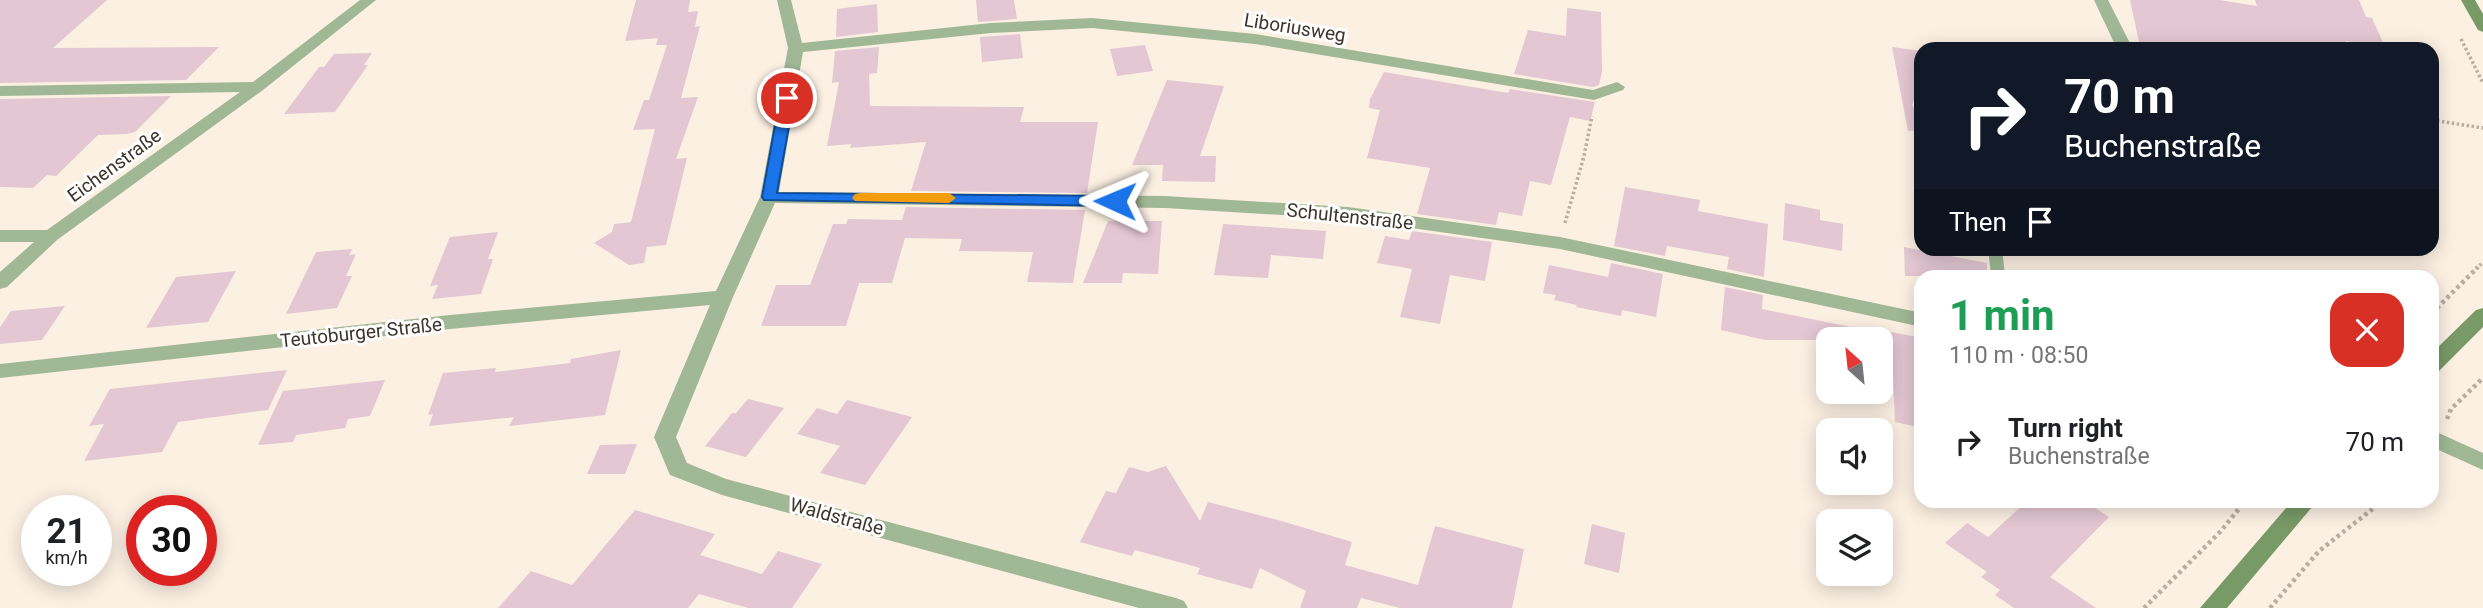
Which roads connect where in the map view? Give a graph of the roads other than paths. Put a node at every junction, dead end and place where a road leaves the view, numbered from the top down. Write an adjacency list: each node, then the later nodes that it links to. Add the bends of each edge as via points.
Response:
1 (369, 0): 8 (street, Eichenstraße)
2 (784, 0): 7 (street)
3 (2101, 0): 6 (street)
4 (2468, 0): 5 (main road)
5 (2483, 27)
6 (2119, 42)
7 (796, 48): 9 (street, Liboriusweg, via 991,28 1092,23 1255,39 1594,95); 11 (street)
8 (257, 87): 10 (street); 13 (street, Eichenstraße)
9 (1617, 87)
10 (0, 91)
11 (769, 197): 15 (street); 17 (street, Schultenstraße, via 1178,203 1348,213 1560,243)
12 (0, 236): 13 (street)
13 (51, 236): 14 (street, Eichenstraße)
14 (0, 283)
15 (723, 297): 19 (street, Teutoburger Straße); 23 (street, Waldstraße, via 665,437 678,469 722,485)
16 (2483, 315): 18 (main road)
17 (1914, 318)
18 (2439, 359)
19 (0, 372)
20 (2439, 441): 21 (street)
21 (2483, 461)
22 (2300, 508): 24 (main road)
23 (1176, 608)
24 (2211, 608)

